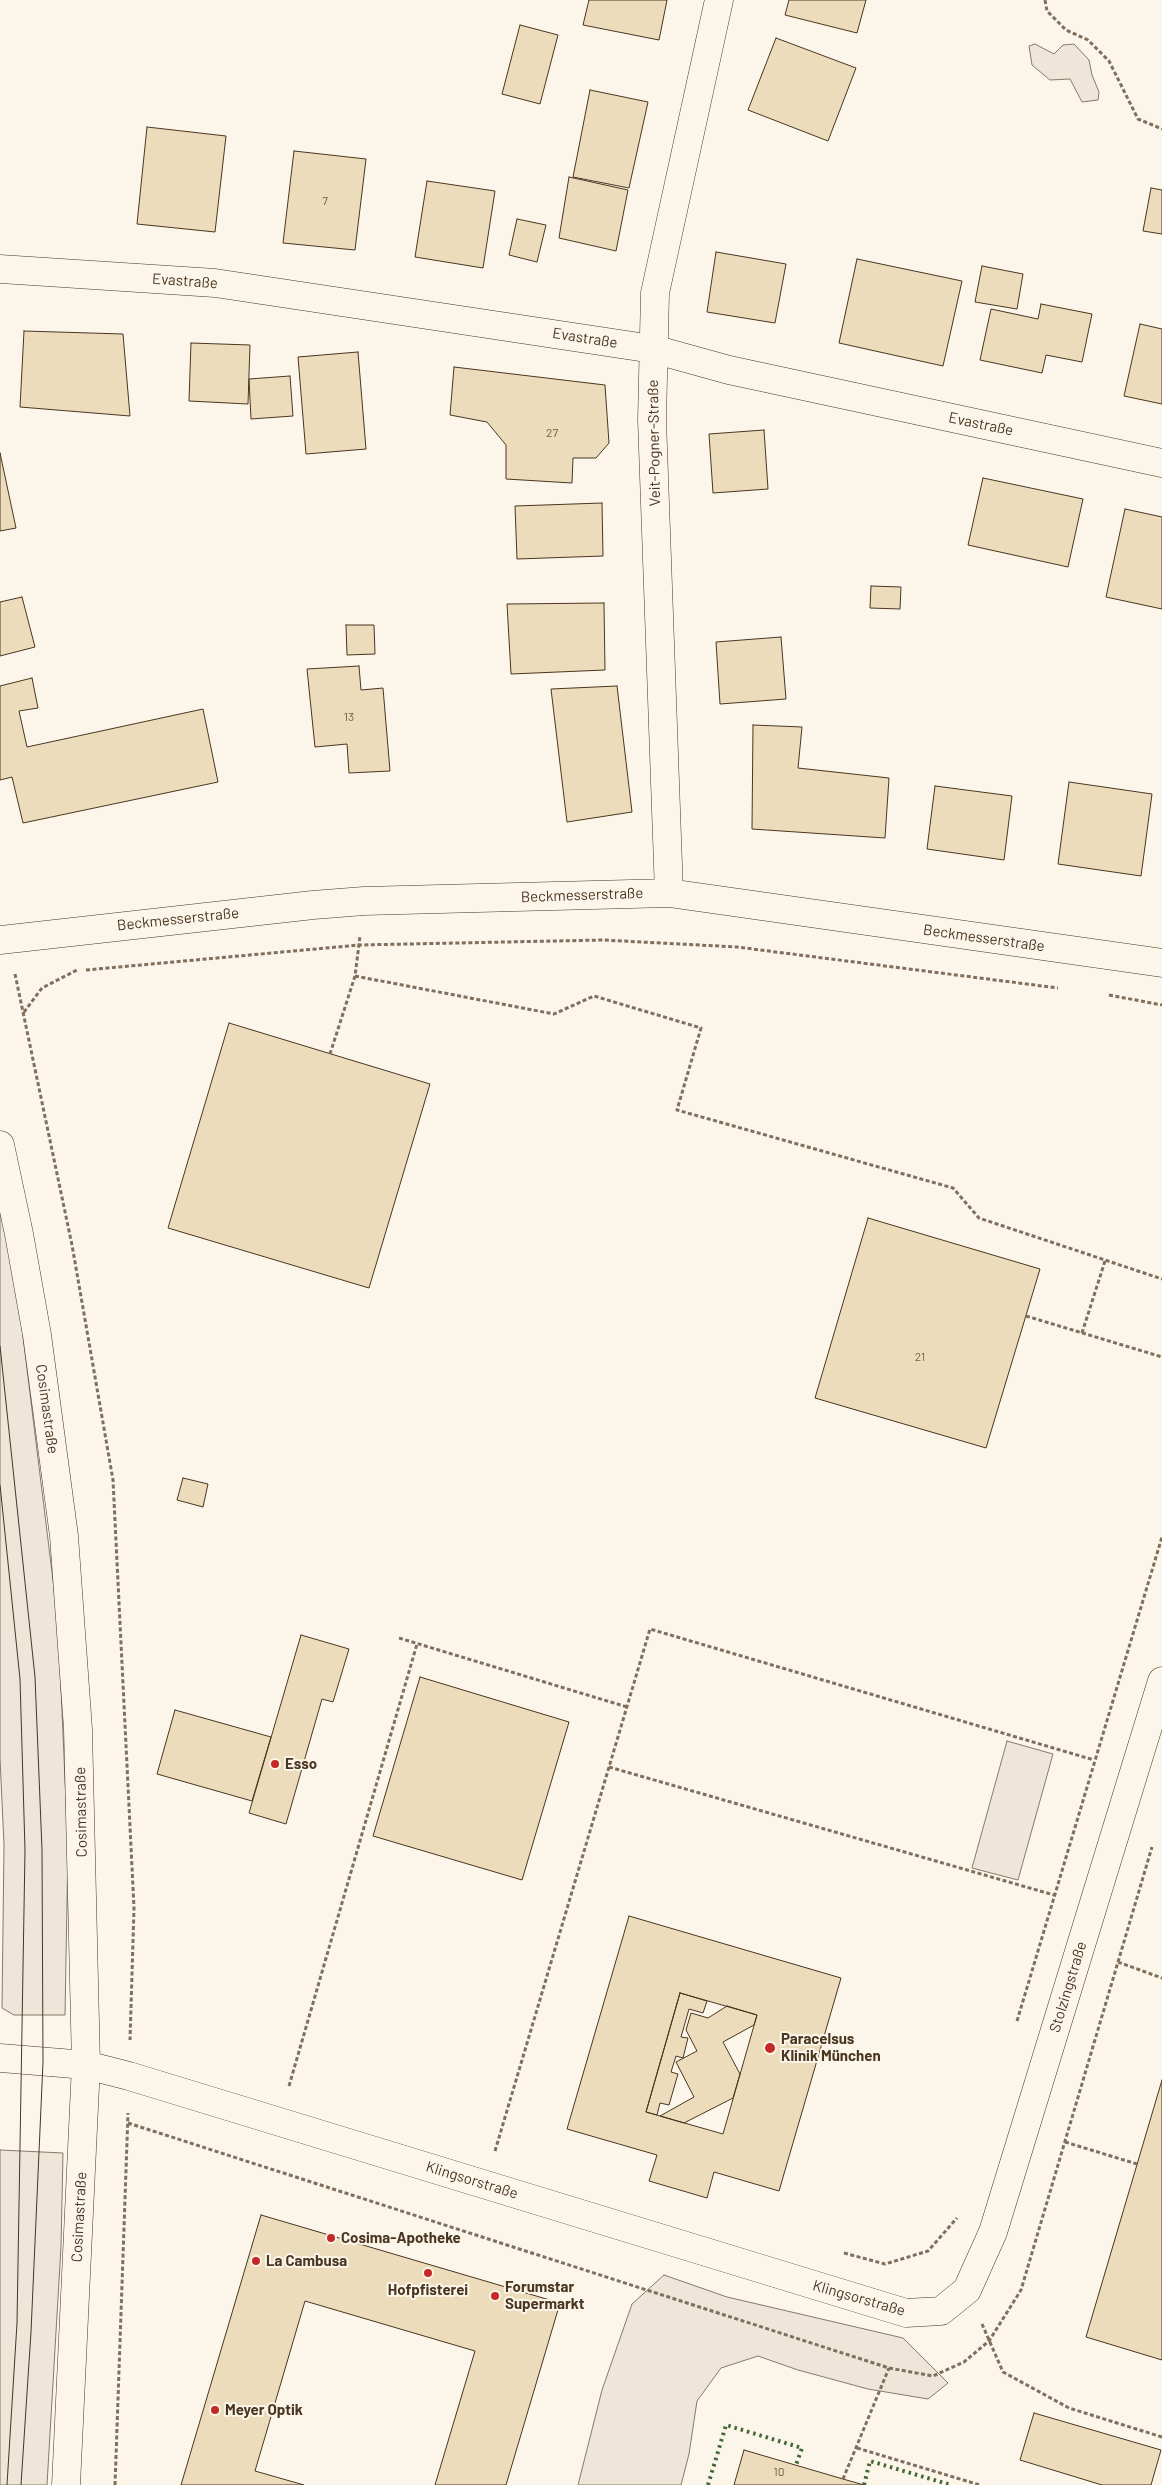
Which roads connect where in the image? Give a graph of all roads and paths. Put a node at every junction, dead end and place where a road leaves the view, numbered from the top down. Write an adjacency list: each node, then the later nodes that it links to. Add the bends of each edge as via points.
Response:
1 (719, 0): 5 (street, Veit-Pogner-Straße, via 655,293)
2 (1045, 0): 3 (path, via 1047,11 1066,30 1088,40 1108,61 1138,119)
3 (1162, 130)
4 (0, 269): 5 (street, Evastraße, via 215,283)
5 (653, 349): 6 (street, Evastraße, via 729,370); 7 (street, Veit-Pogner-Straße, via 652,420)
6 (1162, 463)
7 (669, 893): 8 (street, Beckmesserstraße, via 312,904); 9 (street, Beckmesserstraße)
8 (0, 940)
9 (1162, 963)
10 (1062, 988): 13 (path, via 737,947 603,940 369,944 75,971 42,988)
11 (1101, 993): 12 (path)
12 (1162, 1005)
13 (24, 1012)
14 (330, 1054): 16 (path, via 355,976 554,1014 594,996 701,1028 677,1110 953,1188 979,1218)
15 (0, 1145): 34 (street, Cosimastraße, via 37,1335 68,1578 78,1729)
16 (1105, 1261): 17 (path); 19 (path)
17 (1162, 1279)
18 (1026, 1316): 19 (path)
19 (1082, 1333): 20 (path)
20 (1162, 1357)
21 (1162, 1537): 26 (path)
22 (399, 1638): 23 (path)
23 (417, 1644): 25 (path); 35 (path)
24 (1162, 1681): 42 (street, Stolzingstraße, via 993,2232)
25 (627, 1707): 26 (path, via 650,1629); 27 (path)
26 (1094, 1760): 29 (path)
27 (609, 1767): 29 (path); 38 (path)
28 (1154, 1841): 30 (path)
29 (1054, 1895): 32 (path)
30 (1118, 1962): 31 (path); 37 (path)
31 (1162, 1978)
32 (1015, 2027)
33 (0, 2058): 34 (street, Klingsorstraße)
34 (86, 2065): 43 (street, Klingsorstraße, via 205,2098 906,2313); 49 (street, Cosimastraße)
35 (289, 2086)
36 (128, 2123): 45 (path)
37 (1065, 2142): 39 (path); 44 (path, via 1021,2290)
38 (495, 2152)
39 (1137, 2164)
40 (960, 2215): 41 (path)
41 (928, 2251)
42 (967, 2290): 43 (street, Stolzingstraße); 44 (path)
43 (941, 2311)
44 (989, 2341): 45 (path, via 964,2362 933,2376); 46 (path, via 1003,2372 1069,2408)
45 (888, 2368): 47 (path)
46 (1162, 2436)
47 (858, 2448): 48 (path); 50 (path)
48 (843, 2479)
49 (66, 2485)
50 (980, 2485)

